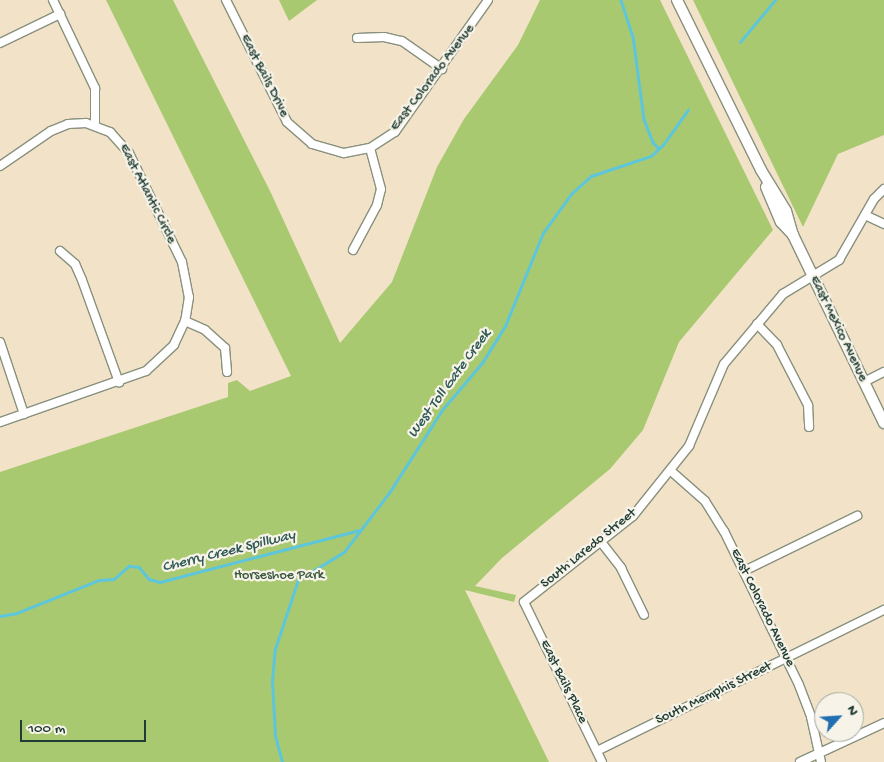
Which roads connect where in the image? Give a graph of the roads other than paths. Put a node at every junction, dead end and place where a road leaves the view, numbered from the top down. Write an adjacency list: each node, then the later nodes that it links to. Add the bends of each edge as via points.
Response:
1 (53, 0): 5 (street)
2 (226, 0): 10 (street, East Bails Drive, via 281,113 296,134 333,152)
3 (488, 0): 8 (street, East Colorado Avenue)
4 (677, 0): 17 (street, East Mexico Avenue, via 761,170 778,215 793,235)
5 (60, 14): 7 (street); 9 (street, via 95,88)
6 (357, 38): 8 (street, via 384,37 402,41)
7 (0, 43)
8 (442, 69): 10 (street, East Colorado Avenue, via 395,132)
9 (95, 125): 11 (street, East Atlantic Circle, via 77,123 59,127); 18 (street, East Atlantic Circle, via 110,132 124,145 182,262 189,297)
10 (370, 148): 15 (street, via 381,190 377,205)
11 (0, 166)
12 (884, 189): 13 (street, South Laredo Street)
13 (865, 215): 14 (street); 17 (street, South Laredo Street, via 839,260)
14 (884, 224)
15 (353, 250)
16 (60, 251): 23 (street, via 75,264)
17 (812, 276): 19 (street, South Laredo Street, via 784,294); 24 (street, East Mexico Avenue)
18 (185, 321): 21 (street, via 205,330 225,348); 23 (street, East Atlantic Circle, via 174,345 158,363)
19 (757, 324): 28 (street, via 777,345 808,405); 29 (street, South Laredo Street, via 721,369 689,446)
20 (0, 342): 25 (street)
21 (227, 372)
22 (884, 372): 24 (street)
23 (119, 382): 25 (street, East Atlantic Circle)
24 (864, 382): 27 (street, East Mexico Avenue)
25 (24, 414): 26 (street, East Atlantic Circle)
26 (0, 422)
27 (884, 423)
28 (809, 428)
29 (671, 471): 31 (street, South Laredo Street, via 633,516); 32 (street, East Colorado Avenue, via 713,512)
30 (857, 516): 32 (street)
31 (601, 542): 33 (street, South Laredo Street); 35 (street, via 620,568)
32 (744, 571): 36 (street, East Colorado Avenue)
33 (524, 602): 38 (street, East Bails Place)
34 (884, 610): 36 (street, South Memphis Street)
35 (644, 615)
36 (787, 658): 38 (street, South Memphis Street); 39 (street, East Colorado Avenue, via 808,706)
37 (884, 723): 39 (street)
38 (597, 751): 40 (street, East Bails Place)
39 (820, 758): 41 (street)
40 (602, 762)
41 (800, 762)

